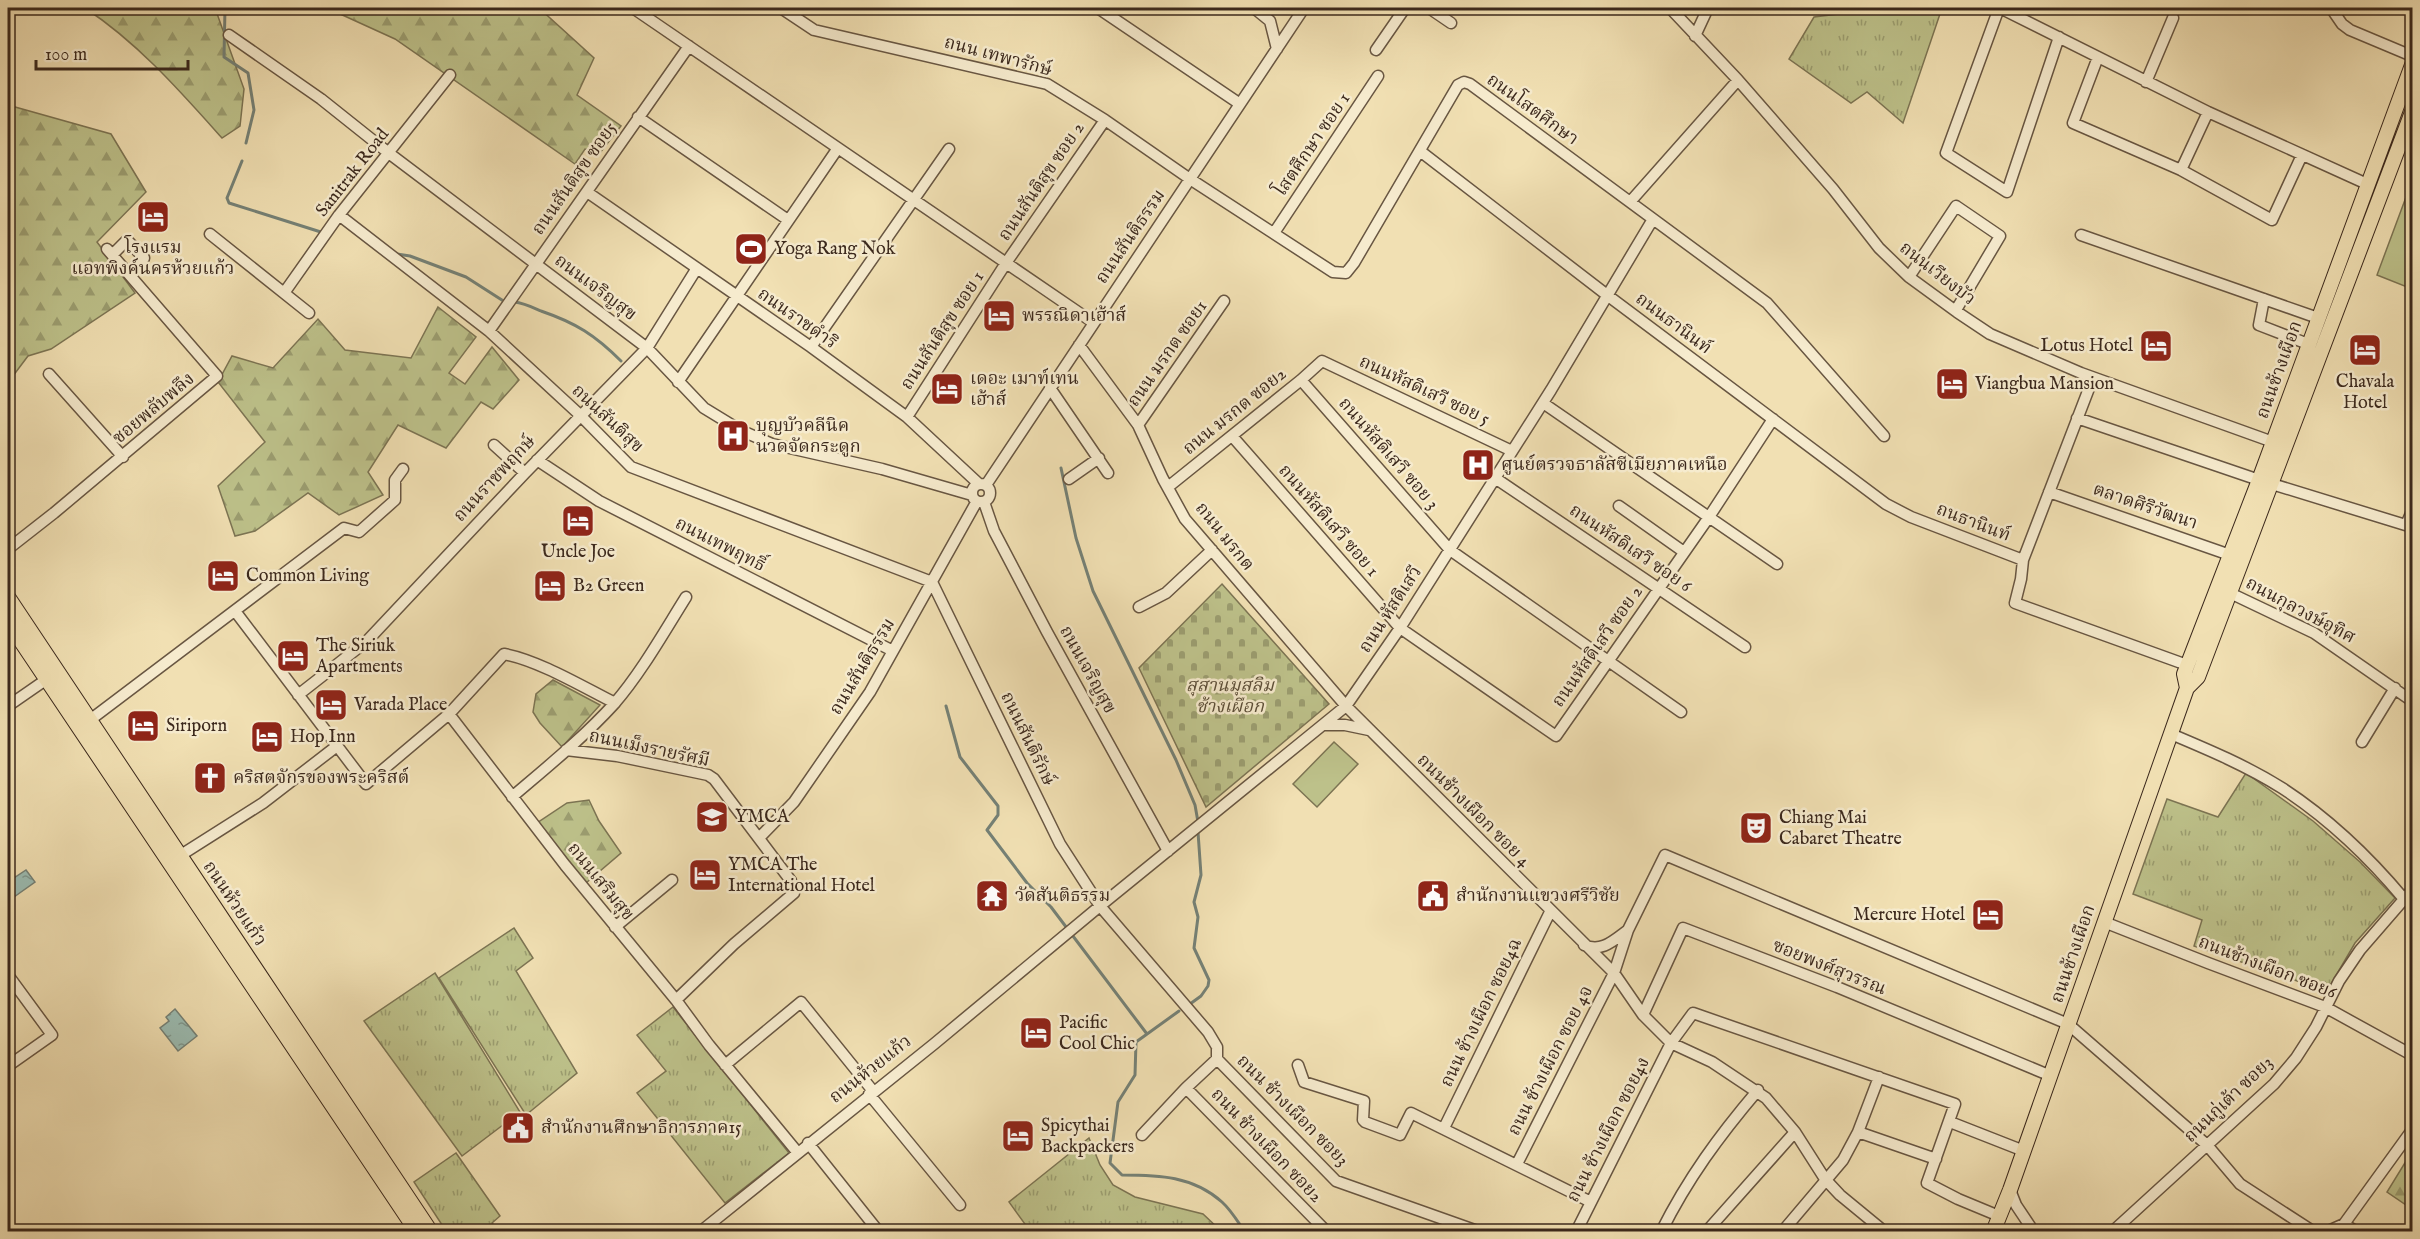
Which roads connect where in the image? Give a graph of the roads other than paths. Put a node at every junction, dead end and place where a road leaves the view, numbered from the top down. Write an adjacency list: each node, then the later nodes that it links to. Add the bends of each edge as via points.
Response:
1 (633, 8): 17 (street)
2 (781, 8): 31 (street, ถนน เทพารักษ์, via 814,30 1047,84)
3 (1098, 8): 27 (street)
4 (1254, 8): 18 (street, via 1269,21)
5 (1304, 8): 18 (street, ถนนสันติธรรม)
6 (1405, 8): 19 (street)
7 (1429, 8): 13 (street)
8 (1670, 8): 15 (street, ถนนเวียงบัว)
9 (1708, 8): 15 (street)
10 (1999, 8): 16 (street); 16 (street, via 1946,153 2007,192)
11 (2331, 8): 20 (street, via 2350,30)
12 (2173, 18): 26 (street)
13 (1451, 22)
14 (230, 35): 35 (street, ถนนเจริญสุข)
15 (1695, 36): 25 (street, ถนนเวียงบัว)
16 (2059, 38): 21 (street)
17 (689, 46): 30 (street, ถนนสันติสุข ซอย5); 32 (street)
18 (1276, 49): 27 (street, ถนนสันติธรรม)
19 (1376, 50)
20 (2412, 56)
21 (2098, 57): 26 (street); 37 (street, via 2073,123)
22 (2412, 65): 39 (main road, ถนนช้างเผือก)
23 (450, 75): 35 (street, Sanitrak Road)
24 (1378, 76): 46 (street, โสตศึกษา ซอย 1)
25 (1738, 80): 42 (street); 53 (street, ถนนเวียงบัว, via 1879,248)
26 (2146, 82): 28 (street)
27 (1240, 104): 38 (street, ถนนสันติธรรม)
28 (2208, 112): 36 (street); 37 (street)
29 (2412, 112): 93 (main road, ถนนช้างเผือก)
30 (638, 117): 40 (street, ถนนสันติสุข ซอย5); 45 (street)
31 (1105, 120): 38 (street, ถนน เทพารักษ์); 49 (street, ถนนสันติสุข ซอย 2)
32 (838, 148): 41 (street); 45 (street)
33 (950, 148): 41 (street)
34 (1420, 151): 42 (street, ถนนโสตศึกษา, via 1458,85 1464,82); 46 (street, ถนนโสตศึกษา, via 1346,273 1333,272); 55 (street, ถนนธานินท์)
35 (390, 154): 43 (street, Sanitrak Road); 50 (street, ถนนเจริญสุข)
36 (2302, 155): 37 (street, via 2272,220); 39 (street)
37 (2181, 170)
38 (1190, 179): 46 (street, ถนนโสตศึกษา); 62 (street, ถนนสันติธรรม)
39 (2367, 184): 61 (main road, ถนนช้างเผือก)
40 (587, 192): 50 (street, ถนนสันติสุข ซอย5); 51 (street, ถนนราชดำริ)
41 (913, 199): 49 (street); 66 (street)
42 (1630, 202): 44 (street, ถนนโสตศึกษา)
43 (339, 215): 54 (street, Sanitrak Road); 63 (street, ถนนสันติสุข)
44 (1653, 219): 55 (street, ถนน หัสดิเสวี); 81 (street, ถนนโสตศึกษา, via 1767,303)
45 (788, 220): 56 (street)
46 (1274, 233)
47 (210, 234): 54 (street)
48 (2081, 235): 57 (street)
49 (1006, 263): 62 (street); 76 (street, ถนนสันติสุข ซอย 1)
50 (536, 264): 63 (street, ถนนสันติสุข ซอย5); 67 (street, ถนนเจริญสุข)
51 (697, 268): 56 (street, ถนนราชดำริ); 67 (street, ถนนราชพฤกษ์)
52 (128, 273): 52 (street, ซอยพลับพลึง, via 109,252 128,240 144,258); 85 (street, ซอยพลับพลึง, via 218,376)
53 (1909, 277): 59 (street, ถนนเวียงบัว); 59 (street, via 1956,206 2000,236)
54 (284, 293): 60 (street)
55 (1607, 295): 74 (street, ถนน หัสดิเสวี); 78 (street, ถนนธานินท์)
56 (737, 297): 66 (street, ถนนราชดำริ); 72 (street)
57 (2264, 299): 61 (street); 64 (street, via 2259,325)
58 (1224, 301): 79 (street, ถนน มรกต ซอย1)
59 (1956, 310): 70 (street, ถนนเวียงบัว, via 1990,334)
60 (309, 313)
61 (2318, 318): 64 (main road, ถนนช้างเผือก)
62 (1094, 323): 65 (street, ถนนสันติธรรม)
63 (489, 331): 75 (street, ถนนสันติสุข)
64 (2308, 344): 82 (main road, ถนนช้างเผือก)
65 (1079, 345): 73 (street, ถนนสันติธรรม); 79 (street, ถนน มรกต)
66 (811, 347): 76 (street, ถนนราชดำริ)
67 (647, 348): 72 (street, ถนนเจริญสุข); 75 (street, ถนนราชพฤกษ์)
68 (1322, 361): 71 (street, ถนน มรกต ซอย2); 84 (street, ถนนหัสดิเสวี ซอย 5)
69 (50, 374): 85 (street)
70 (2093, 378): 77 (street); 82 (street, ถนนเวียงบัว)
71 (1301, 380): 80 (street, ถนน มรกต ซอย2); 105 (street, ถนนหัสดิเสวี ซอย 3)
72 (678, 382): 97 (street, ถนนเจริญสุข, via 704,408 772,444 882,469)
73 (1050, 388): 86 (street); 94 (street, ถนนสันติธรรม)
74 (1543, 403): 84 (street, ถนน หัสดิเสวี); 100 (street)
75 (580, 416): 87 (street, ถนนราชพฤกษ์); 110 (street, ถนนสันติสุข, via 631,467)
76 (907, 417): 94 (street, ถนนราชดำริ)
77 (2077, 418): 93 (street); 96 (street)
78 (1773, 419): 100 (street, ถนนหัสดิเสวี ซอย 2); 101 (street, ถนนธานินท์, via 1886,504)
79 (1138, 425): 95 (street, ถนน มรกต)
80 (1232, 436): 95 (street, ถนน มรกต ซอย2); 118 (street, ถนนหัสดิเสวี ซอย 1)
81 (1884, 436)
82 (2273, 442): 93 (main road, ถนนช้างเผือก)
83 (494, 445): 90 (street)
84 (1512, 451): 91 (street, ถนน หัสดิเสวี)
85 (123, 457): 103 (street, ซอยพลับพลึง)
86 (1099, 458): 89 (street); 92 (street)
87 (537, 460): 90 (street, ถนนราชพฤกษ์); 120 (street, ถนนเทพฤทธิ์, via 599,501)
88 (403, 469): 116 (street, via 395,480 396,500 359,532 344,528)
89 (1108, 472)
90 (525, 473): 126 (street, ถนนราชพฤกษ์, via 367,641)
91 (1495, 478): 105 (street, ถนน หัสดิเสวี); 111 (street, ถนนหัสดิเสวี ซอย 6)
92 (1069, 479)
93 (2265, 482): 102 (street); 107 (main road, ถนนช้างเผือก); 112 (main road, ถนนช้างเผือก)
94 (982, 484): 97 (street, ถนนสันติธรรม, via 973,488); 97 (street, via 990,494)
95 (1168, 487): 104 (street, ถนน มรกต, via 1185,519)
96 (2049, 492): 107 (street, ตลาดศิริวัฒนา); 108 (street)
97 (978, 500): 110 (street, ถนนสันติธรรม); 142 (street, ถนนเจริญสุข)
98 (1619, 506): 106 (street)
99 (2412, 511): 102 (street)
100 (1709, 517): 106 (street, ถนนหัสดิเสวี ซอย 2); 109 (street)
101 (1911, 517): 108 (street, ถนธานินท์)
102 (2409, 526)
103 (8, 549)
104 (1212, 550): 115 (street, via 1166,593); 130 (street, ถนน มรกต)
105 (1450, 550): 118 (street, ถนน หัสดิเสวี); 121 (street, ถนนหัสดิเสวี ซอย 3)
106 (1684, 552): 111 (street, ถนนหัสดิเสวี ซอย 2)
107 (2230, 555): 122 (main road, ถนนช้างเผือก)
108 (2023, 560): 122 (street, via 2015,603)
109 (1777, 564)
110 (932, 582): 120 (street, ถนนสันติธรรม); 147 (street, ถนนสันติรักษ์, via 1060,844)
111 (1658, 588): 119 (street, ถนนหัสดิเสวี ซอย 6); 121 (street, ถนนหัสดิเสวี ซอย 2)
112 (2230, 593): 124 (main road, ถนนช้างเผือก, via 2198,677); 125 (street, ถนนกุลวงษ์อุทิศ, via 2314,633)
113 (8, 597): 133 (main road, ถนนห้วยแก้ว)
114 (686, 597): 128 (street)
115 (1138, 607)
116 (235, 611): 126 (street); 133 (street)
117 (8, 622): 123 (main road, ถนนห้วยแก้ว)
118 (1400, 628): 121 (street, ถนนหัสดิเสวี ซอย 2, via 1556,736); 130 (street, ถนน หัสดิเสวี)
119 (1745, 647)
120 (893, 651): 141 (street, ถนนสันติธรรม, via 870,692 794,802)
121 (1609, 662): 131 (street, ถนนหัสดิเสวี ซอย 3)
122 (2187, 665): 124 (main road, ถนนช้างเผือก)
123 (47, 679): 129 (street); 133 (main road, ถนนห้วยแก้ว)
124 (2187, 688): 136 (main road, ถนนช้างเผือก)
125 (2396, 688): 127 (street, ถนนกุลวงษ์อุทิศ); 137 (street)
126 (298, 695): 138 (street)
127 (2412, 701)
128 (615, 703): 132 (street, via 535,664 504,654); 139 (street)
129 (8, 706)
130 (1346, 706): 134 (street, ถนน หัสดิเสวี); 135 (street, ถนนช้างเผือก ซอย 4)
131 (1681, 712)
132 (449, 714): 138 (street, via 366,784); 140 (street, ถนนเสริมสุข)
133 (85, 723): 143 (main road, ถนนห้วยแก้ว); 189 (main road, ถนนห้วยแก้ว)
134 (1322, 725): 135 (street); 142 (street, ถนน หัสดิเสวี)
135 (1370, 730): 148 (street, ถนนช้างเผือก ซอย 4)
136 (2171, 734): 146 (street, via 2229,759 2282,789 2330,824); 149 (main road, ถนนช้างเผือก)
137 (2362, 742)
138 (337, 746): 143 (street, via 263,802)
139 (566, 750): 140 (street, ถนนเม็งรายรัศมี); 141 (street, ถนนเม็งรายรัศมี, via 708,775)
140 (513, 797): 150 (street, ถนนเสริมสุข)
141 (759, 838): 156 (street, ถนนเม็งรายรัศมี, via 791,881 794,893)
142 (1168, 851): 147 (street, ถนน หัสดิเสวี)
143 (181, 855): 190 (main road, ถนนห้วยแก้ว)
144 (672, 880): 150 (street)
145 (2412, 890): 146 (street, ถนนกู่เต้า ซอย3)
146 (2403, 899): 157 (street, ถนนกู่เต้า ซอย3, via 2360,950)
147 (1100, 906): 152 (street, ถนน หัสดิเสวี); 162 (street, via 1208,1032 1217,1047)
148 (1550, 912): 153 (street, ถนนช้างเผือก ซอย 4); 172 (street, ถนน ช้างเผือก ซอย4ฉ)
149 (2104, 922): 157 (street, ถนนช้างเผือก ซอย6); 159 (main road, ถนนช้างเผือก)
150 (615, 927): 156 (street, ถนนเสริมสุข)
151 (1628, 930): 153 (street, via 1602,947); 154 (street, ถนน ช้างเผือก ซอย 4จ); 159 (street, ถนน ช้างเผือก ซอย 4จ, via 1665,855)
152 (1063, 937): 170 (street, ถนนห้วยแก้ว)
153 (1582, 944): 154 (street, ถนนช้างเผือก ซอย 4)
154 (1614, 973): 158 (street, ถนนช้างเผือก ซอย 4); 182 (street, ถนน ช้างเผือก ซอย 4จ)
155 (8, 975): 165 (street, via 52,1035)
156 (676, 1000): 163 (street, ถนนเสริมสุข)
157 (2325, 1007): 161 (street, ถนนช้างเผือก ซอย6); 178 (street, ถนนกู่เต้า ซอย3, via 2311,1035 2274,1084)
158 (1643, 1015): 160 (street, ถนนช้างเผือก ซอย 4); 166 (street, ซอยพงศ์สุวรรณ, via 1683,928)
159 (2068, 1024): 166 (main road, ถนนช้างเผือก); 178 (street)
160 (1671, 1043): 167 (street, ถนน ช้างเผือก ซอย4ง, via 1693,1013); 169 (street, ถนนช้างเผือก ซอย 4); 185 (street, ถนน ช้างเผือก ซอย4ง)
161 (2412, 1055)
162 (1217, 1059): 168 (street, ถนน ช้างเผือก ซอย2); 194 (street, ถนน ช้างเผือก ซอย3, via 1336,1181)
163 (725, 1065): 170 (street, via 801,1002); 180 (street, ถนนเสริมสุข)
164 (1298, 1065): 172 (street, via 1303,1082 1364,1101 1365,1122 1401,1135 1411,1113)
165 (8, 1066)
166 (2051, 1076): 179 (main road, ถนนช้างเผือก)
167 (1879, 1077): 171 (street, via 1955,1104); 175 (street)
168 (1186, 1088): 176 (street); 193 (street, ถนน ช้างเผือก ซอย2)
169 (1758, 1090): 174 (street, ถนนช้างเผือก ซอย 4); 196 (street, via 1681,1192)
170 (871, 1093): 177 (street, ถนนห้วยแก้ว); 186 (street)
171 (1950, 1122): 179 (street); 181 (street)
172 (1444, 1128): 182 (street)
173 (2412, 1130): 188 (street)
174 (1796, 1132): 183 (street, ถนนช้างเผือก ซอย 4); 197 (street)
175 (1858, 1132): 181 (street); 183 (street, via 1844,1160)
176 (1142, 1135)
177 (808, 1143): 180 (street, ถนนห้วยแก้ว); 192 (street)
178 (2206, 1145): 202 (street, ถนนกู่เต้า ซอย3); 203 (street, via 2240,1184)
179 (2024, 1151): 184 (main road, ถนนช้างเผือก)
180 (798, 1153): 191 (street, ถนนห้วยแก้ว)
181 (1936, 1159): 187 (street, via 1927,1183)
182 (1517, 1164): 185 (street)
183 (1825, 1179): 198 (street); 199 (street, ถนนช้างเผือก ซอย 4)
184 (2010, 1190): 187 (main road, ถนนช้างเผือก); 201 (street)
185 (1591, 1202): 195 (street, ถนน ช้างเผือก ซอย4ง)
186 (960, 1205)
187 (1999, 1216): 200 (main road, ถนนช้างเผือก)
188 (2344, 1224): 204 (street); 205 (street)
189 (417, 1232)
190 (431, 1232)
191 (700, 1232)
192 (879, 1232)
193 (1327, 1232)
194 (1480, 1232)
195 (1576, 1232)
196 (1661, 1232)
197 (1706, 1232)
198 (1782, 1232)
199 (1885, 1232)
200 (1993, 1232)
201 (2034, 1232)
202 (2112, 1232)
203 (2314, 1232)
204 (2326, 1232)
205 (2357, 1232)

